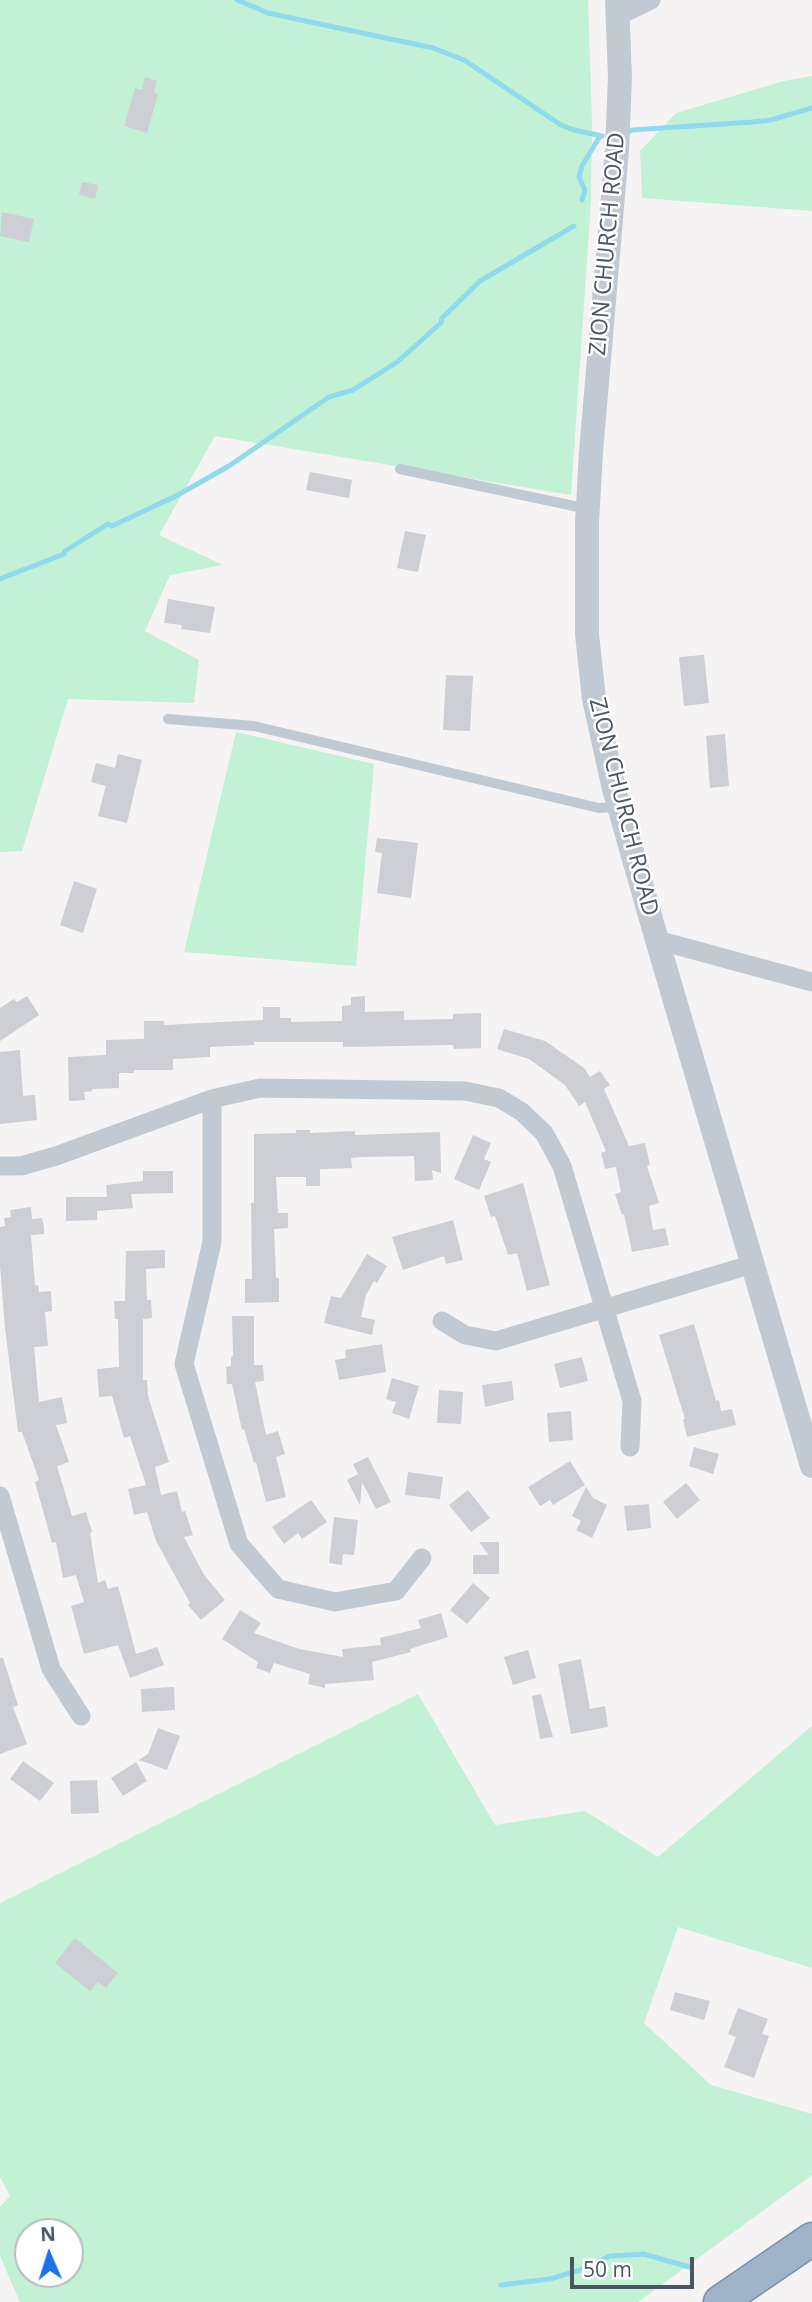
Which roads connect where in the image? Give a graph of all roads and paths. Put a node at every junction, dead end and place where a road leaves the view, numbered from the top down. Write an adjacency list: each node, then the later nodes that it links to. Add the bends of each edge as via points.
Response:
1 (651, 0): 2 (street)
2 (617, 8): 4 (street, ZION CHURCH ROAD, via 617,149)
3 (400, 468): 4 (lane)
4 (588, 509): 6 (street, ZION CHURCH ROAD, via 587,634 594,699)
5 (168, 719): 6 (lane, via 254,726 599,808)
6 (619, 807): 7 (street, ZION CHURCH ROAD)
7 (657, 940): 8 (street); 11 (street, ZION CHURCH ROAD)
8 (812, 982)
9 (212, 1099): 10 (street, via 56,1156 21,1166); 12 (street, via 260,1088 465,1091 499,1098 544,1133 562,1166); 17 (street, via 212,1242 184,1364 239,1544 278,1589 335,1602 396,1591)
10 (0, 1166)
11 (753, 1264): 12 (street); 15 (street, ZION CHURCH ROAD)
12 (604, 1308): 13 (street, via 496,1341 465,1335); 14 (street, via 632,1401)
13 (442, 1321)
14 (630, 1447)
15 (812, 1466)
16 (0, 1496): 18 (street, via 51,1669)
17 (422, 1558)
18 (81, 1716)
19 (812, 2239): 20 (highway)
20 (720, 2302)

